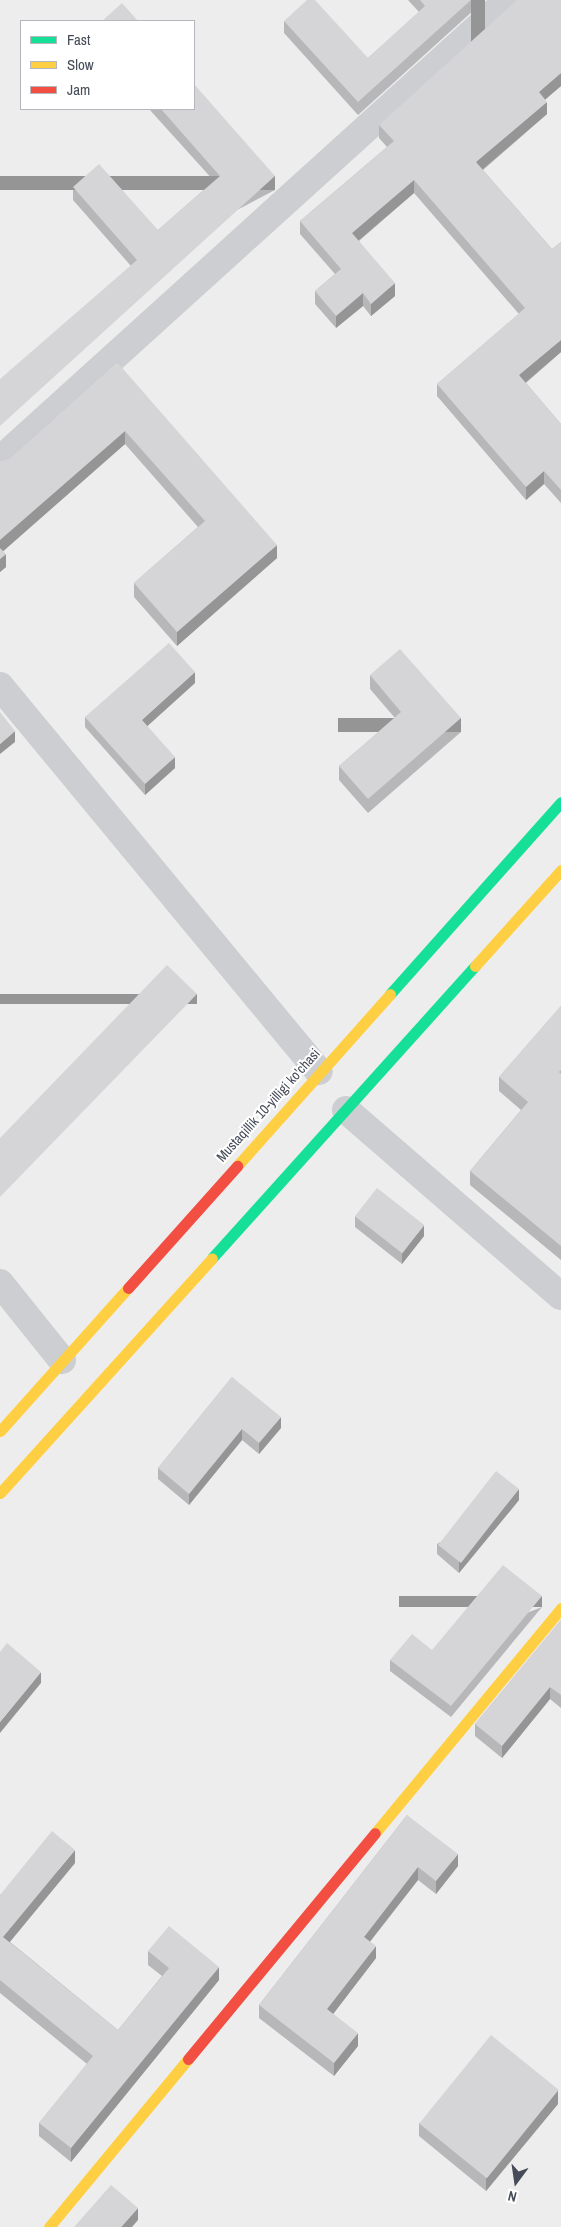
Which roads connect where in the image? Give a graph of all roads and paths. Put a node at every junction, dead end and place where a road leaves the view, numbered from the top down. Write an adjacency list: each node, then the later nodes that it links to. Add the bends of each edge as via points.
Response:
1 (508, 0): 2 (street)
2 (0, 460)
3 (0, 686): 6 (street)
4 (561, 802): 6 (main road, Mustaqillik 10-yilligi ko'chasi)
5 (561, 870): 7 (main road)
6 (318, 1071): 10 (main road, Mustaqillik 10-yilligi ko'chasi)
7 (346, 1110): 9 (street); 12 (main road)
8 (0, 1283): 10 (street)
9 (561, 1296)
10 (62, 1360): 11 (main road, Mustaqillik 10-yilligi ko'chasi)
11 (0, 1431)
12 (0, 1493)
13 (561, 1608): 14 (main road)
14 (50, 2227)

